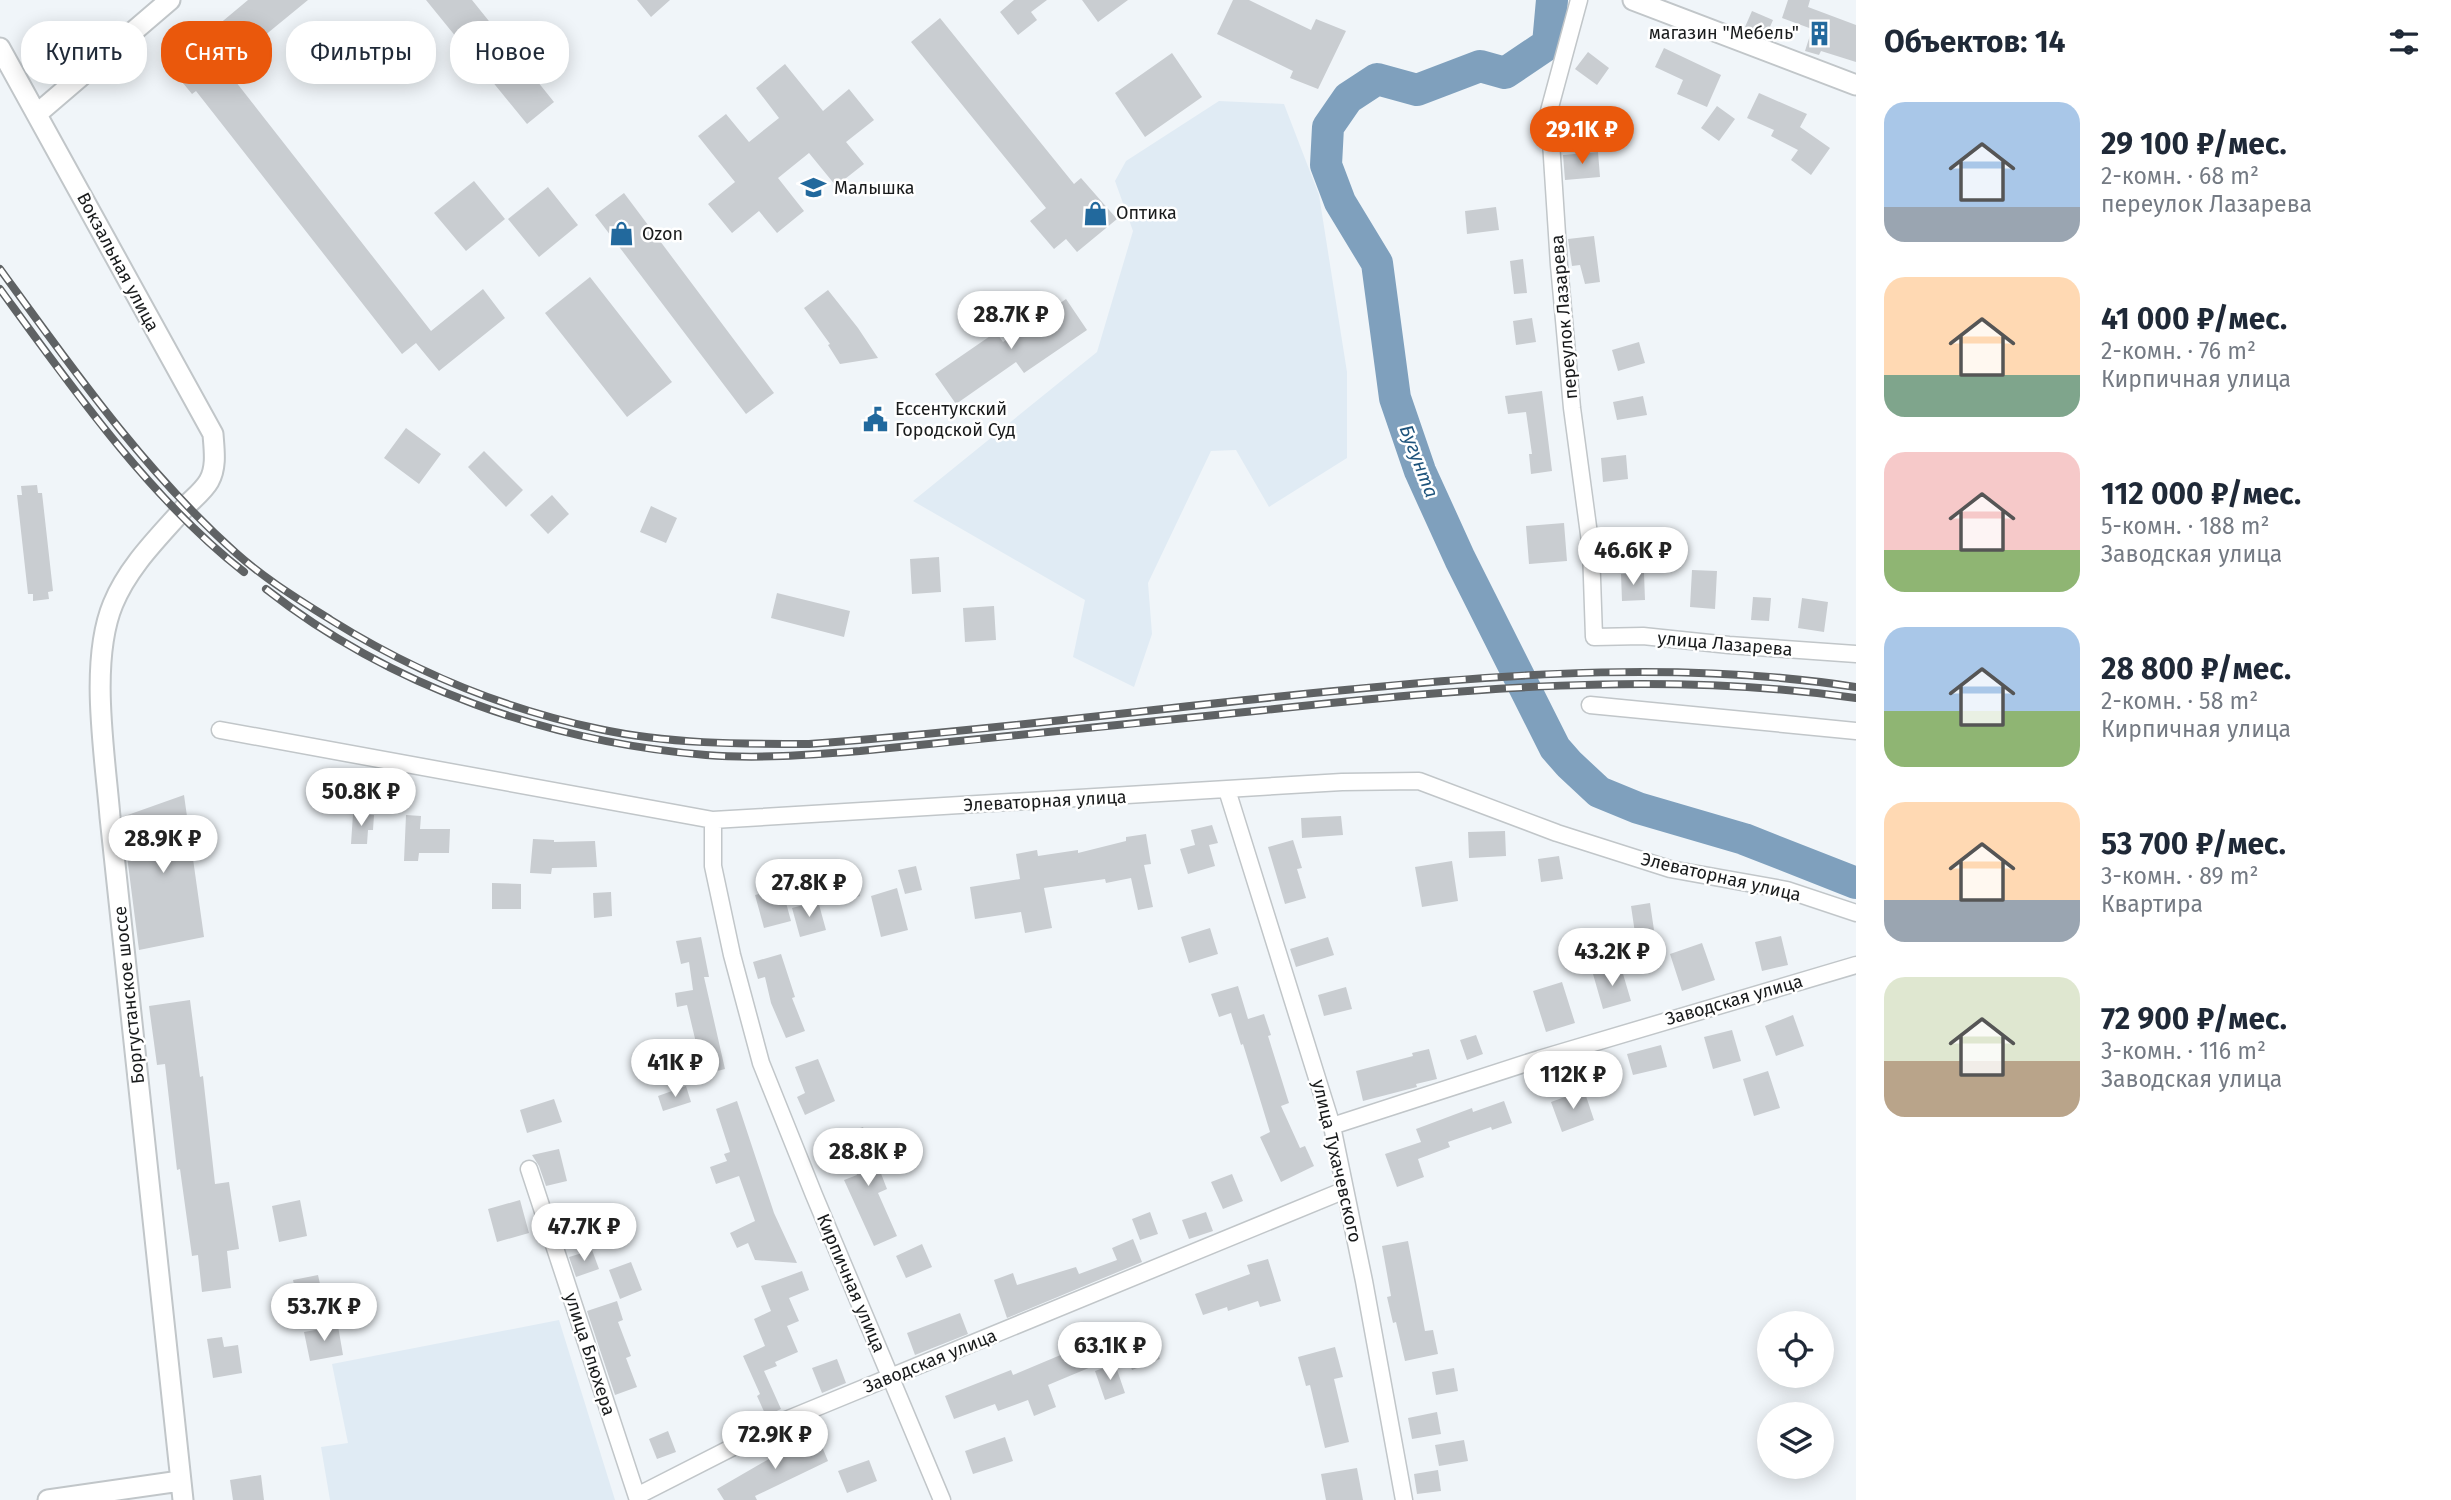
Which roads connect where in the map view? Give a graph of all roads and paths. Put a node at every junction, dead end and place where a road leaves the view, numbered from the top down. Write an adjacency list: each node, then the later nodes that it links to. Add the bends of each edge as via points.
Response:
1 (170, 0): 6 (street)
2 (1579, 0): 8 (street, переулок Лазарева, via 1549,111 1572,408 1591,550)
3 (1633, 0): 5 (street)
4 (0, 48): 6 (street, Вокзальная улица)
5 (1856, 85)
6 (38, 113): 7 (street, Вокзальная улица, via 213,434 215,458)
7 (209, 481): 21 (street, Боргустанское шоссе, via 125,579 112,606 101,672 110,817)
8 (1594, 637): 9 (street, улица Лазарева, via 1643,636)
9 (1856, 654)
10 (1590, 705): 12 (street)
11 (220, 730): 14 (street, Элеваторная улица)
12 (1856, 732)
13 (1227, 790): 14 (street, Элеваторная улица); 15 (street, Элеваторная улица, via 1419,780 1557,833 1670,869 1787,890); 17 (street, улица Тухачевского)
14 (713, 820): 20 (street, Кирпичная улица, via 713,866 761,1063)
15 (1856, 913)
16 (1856, 965): 17 (street, Заводская улица)
17 (1332, 1126): 19 (street, улица Тухачевского)
18 (529, 1169): 22 (street, улица Блюхера)
19 (1345, 1190): 20 (street, Заводская улица); 25 (street, улица Тухачевского)
20 (891, 1377): 22 (street, Заводская улица, via 786,1420); 24 (street, Кирпичная улица)
21 (181, 1490): 23 (street)
22 (638, 1498)
23 (48, 1500)
24 (942, 1500)
25 (1404, 1500)

